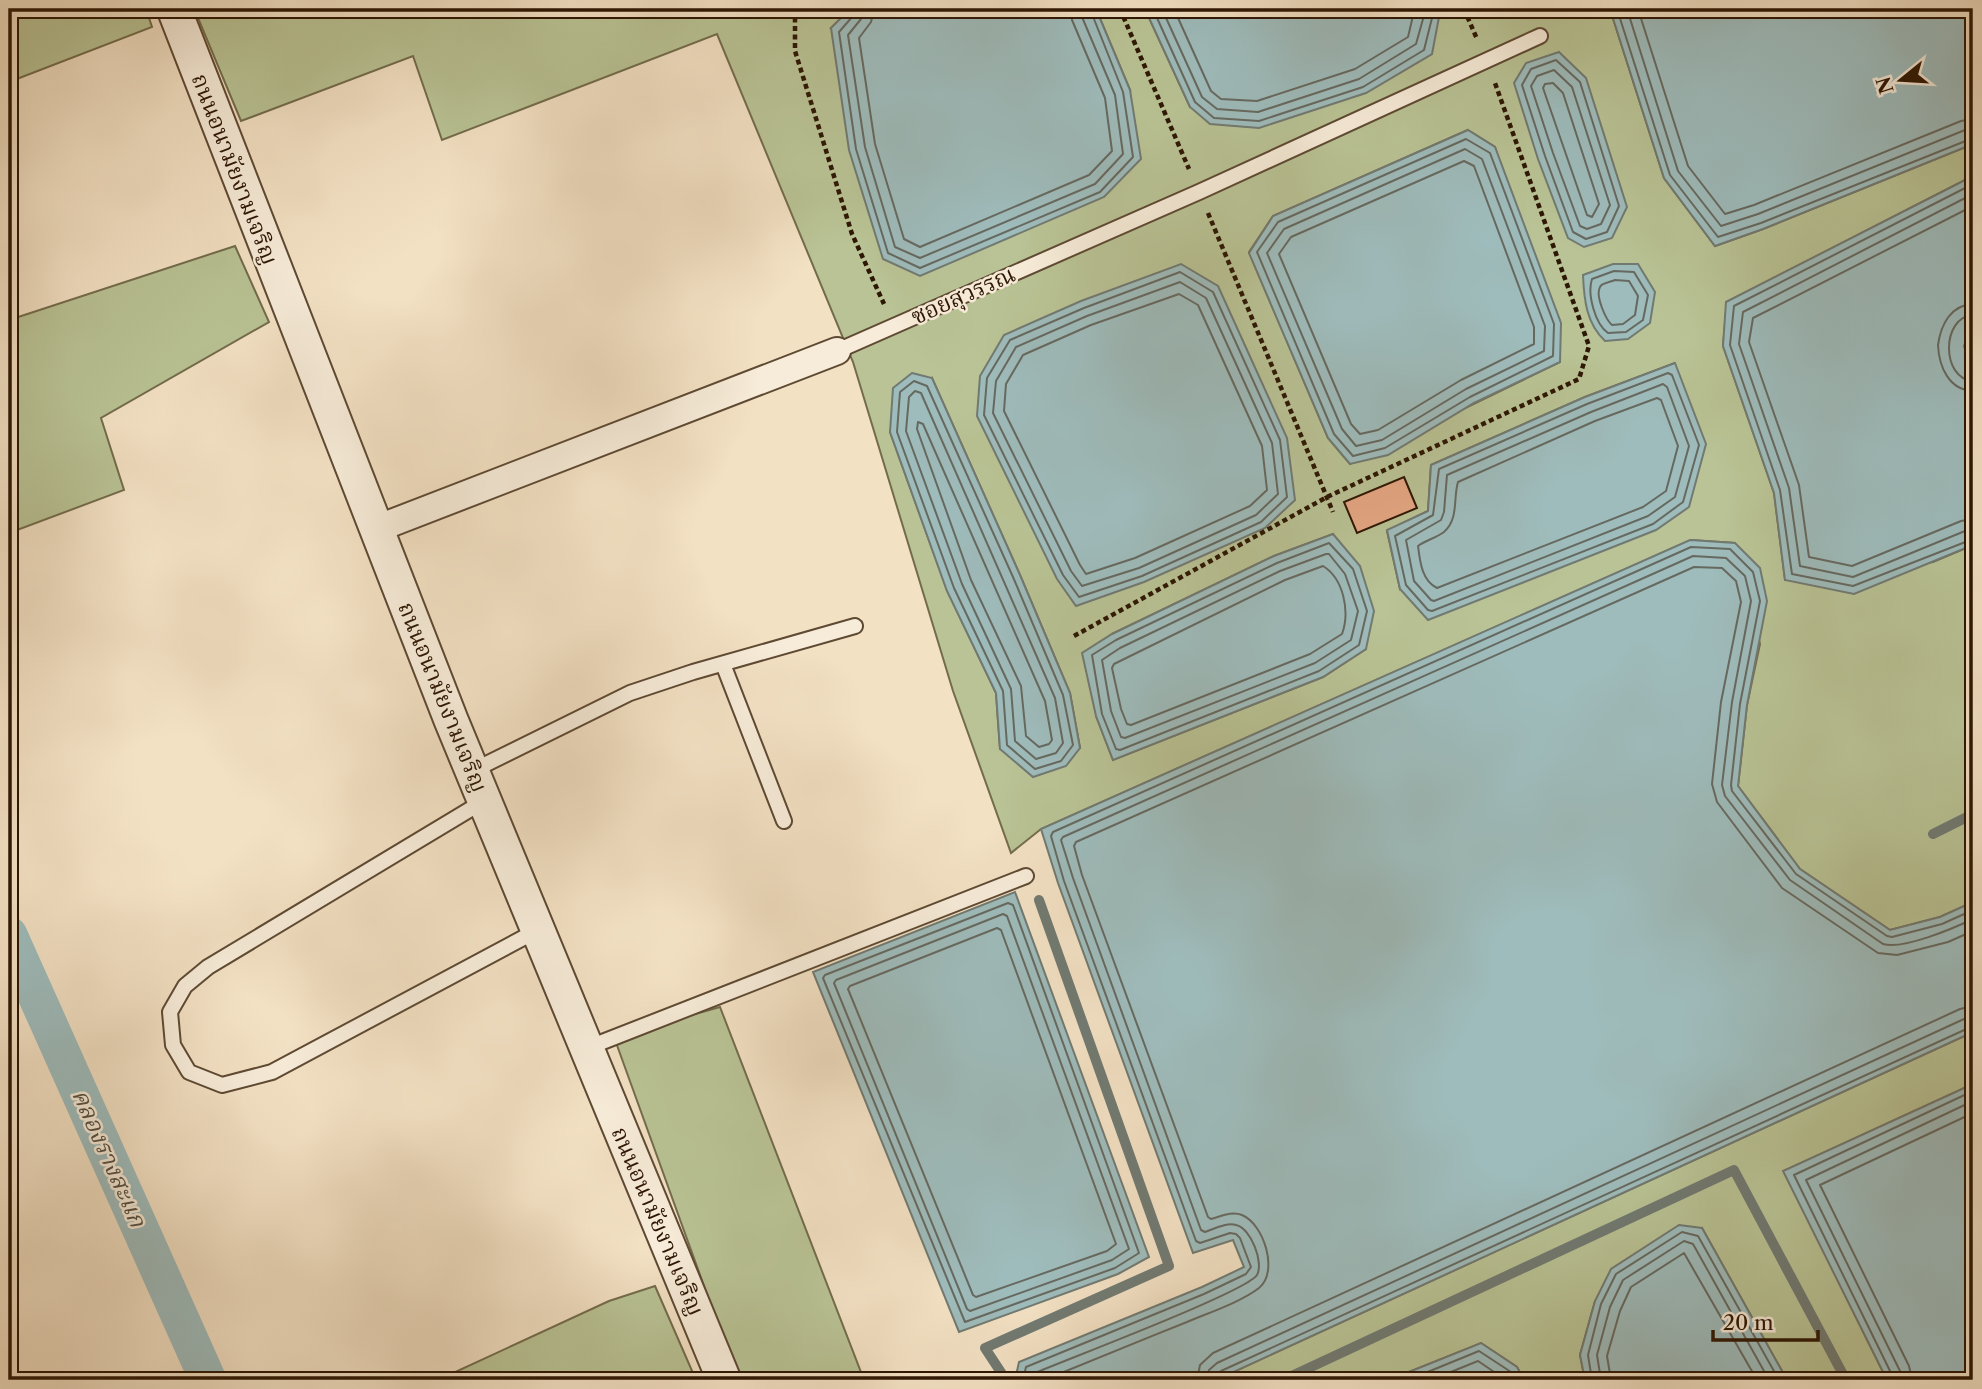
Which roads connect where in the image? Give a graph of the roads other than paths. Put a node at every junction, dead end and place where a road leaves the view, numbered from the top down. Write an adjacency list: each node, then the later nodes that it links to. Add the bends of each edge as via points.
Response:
1 (174, 9): 4 (street, ถนนอนามัยงามเจริญ)
2 (1540, 36): 3 (lane, ซอยสุวรรณ)
3 (837, 351): 4 (street, ซอยสุวรรณ)
4 (376, 529): 7 (street, ถนนอนามัยงามเจริญ)
5 (855, 626): 6 (lane)
6 (723, 664): 7 (lane, via 630,693); 8 (lane)
7 (478, 786): 10 (street, ถนนอนามัยงามเจริญ); 10 (lane, via 208,967 186,986 170,1012 173,1045 188,1072 222,1085 272,1072)
8 (784, 821)
9 (1026, 876): 11 (lane)
10 (538, 930): 11 (street, ถนนอนามัยงามเจริญ)
11 (586, 1048): 12 (street, ถนนอนามัยงามเจริญ)
12 (724, 1380)

